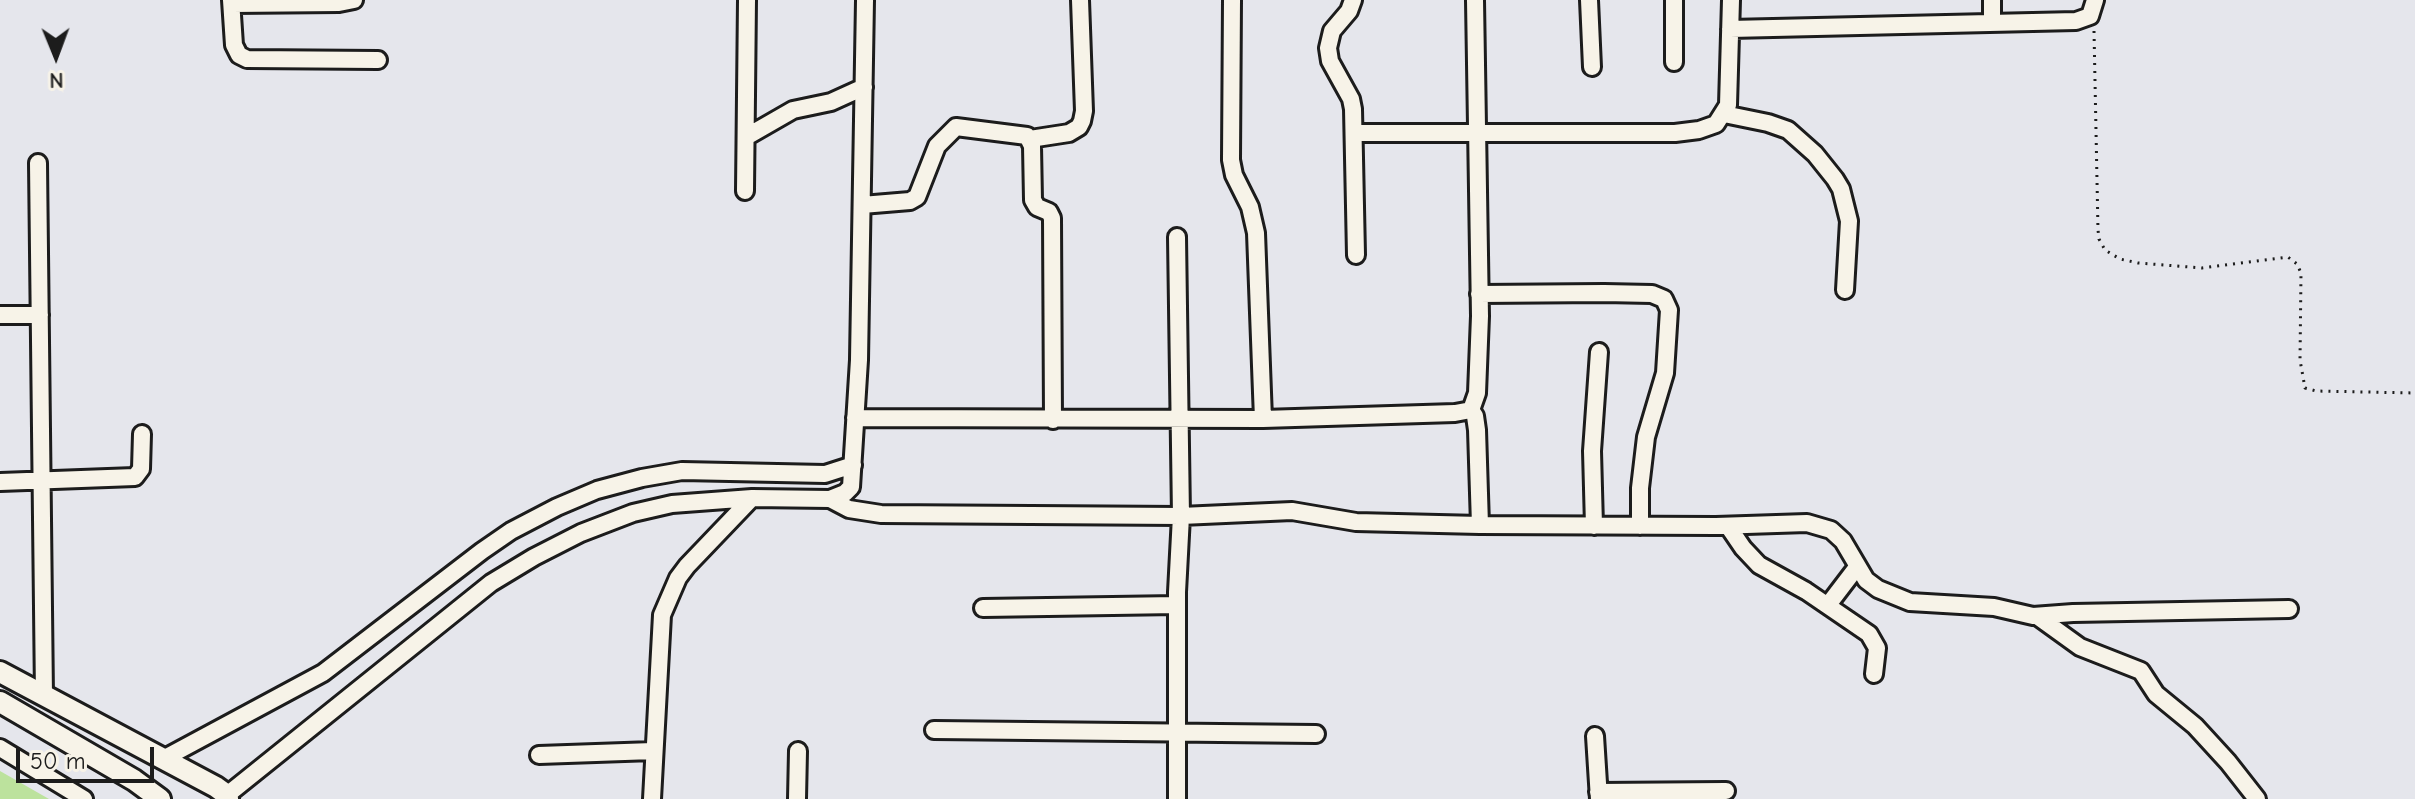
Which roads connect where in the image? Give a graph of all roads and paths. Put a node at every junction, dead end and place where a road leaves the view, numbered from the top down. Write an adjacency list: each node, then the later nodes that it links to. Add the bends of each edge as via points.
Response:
1 (354, 0): 12 (street)
2 (747, 0): 23 (street)
3 (865, 0): 19 (street)
4 (1080, 0): 24 (street, via 1082,121 1069,133)
5 (1232, 0): 39 (street, via 1231,160 1256,233)
6 (1353, 0): 21 (street, via 1332,31 1328,55 1351,99)
7 (1475, 0): 22 (street)
8 (1589, 0): 18 (street)
9 (1674, 0): 17 (street)
10 (1731, 0): 15 (street)
11 (1992, 0): 14 (street)
12 (232, 2): 16 (street, via 234,45 247,59)
13 (2094, 6): 14 (street, via 2085,19 2076,21); 35 (path, via 2098,230 2105,250 2138,263 2202,268 2288,257 2301,273 2300,360 2305,388)
14 (1992, 23): 15 (street)
15 (1730, 29): 20 (street)
16 (378, 60)
17 (1674, 62)
18 (1592, 67)
19 (864, 87): 23 (street, via 831,102 793,110); 27 (street)
20 (1724, 114): 22 (street, via 1716,124 1675,133); 30 (street, via 1788,130 1835,179 1849,221)
21 (1355, 133): 22 (street); 29 (street)
22 (1476, 134): 31 (street)
23 (746, 137): 26 (street)
24 (1030, 139): 27 (street, via 956,127 937,146 917,197); 40 (street, via 1033,200 1052,218)
25 (38, 163): 33 (street)
26 (745, 191)
27 (862, 205): 37 (street)
28 (1177, 237): 38 (street)
29 (1356, 255)
30 (1845, 290)
31 (1479, 294): 36 (street, via 1477,393); 50 (street, via 1652,294 1664,299 1669,310 1665,373 1646,437)
32 (0, 315): 33 (street)
33 (40, 315): 44 (street)
34 (1599, 352): 49 (street, via 1592,451)
35 (2415, 393)
36 (1471, 410): 39 (street); 48 (street, via 1477,430)
37 (855, 418): 40 (street); 42 (street)
38 (1178, 419): 39 (street); 40 (street); 47 (street)
39 (1263, 419)
40 (1053, 420)
41 (142, 434): 44 (street, via 141,469 135,477)
42 (853, 465): 46 (street, via 851,487); 70 (street, via 825,474 682,471 597,490 557,507 482,551 323,673)
43 (0, 482): 44 (street)
44 (42, 482): 60 (street)
45 (752, 498): 46 (street); 67 (street, via 687,566 666,602 659,633); 73 (street, via 685,502 633,513 534,557 452,612)
46 (830, 499): 47 (street, via 849,509 881,514)
47 (1181, 516): 48 (street, via 1292,511 1356,522); 53 (street)
48 (1480, 525): 49 (street)
49 (1594, 526): 50 (street)
50 (1640, 526): 51 (street)
51 (1728, 526): 52 (street, via 1818,525 1843,541); 54 (street, via 1759,565)
52 (1857, 567): 54 (street); 57 (street, via 1866,580 1899,599)
53 (1177, 605): 55 (street); 63 (street)
54 (1828, 605): 59 (street, via 1876,641)
55 (983, 608)
56 (2289, 609): 57 (street)
57 (2037, 616): 79 (street, via 2080,647 2141,671 2156,694 2195,726)
58 (0, 672): 60 (street)
59 (1874, 674)
60 (44, 696): 70 (street)
61 (0, 702): 75 (street)
62 (934, 730): 63 (street)
63 (1176, 733): 64 (street); 78 (street)
64 (1316, 734)
65 (1595, 736): 72 (street)
66 (0, 748): 74 (street)
67 (653, 751): 69 (street); 76 (street)
68 (798, 751): 77 (street)
69 (539, 755)
70 (163, 759): 73 (street)
71 (1726, 791): 72 (street)
72 (1598, 796)
73 (227, 797)
74 (84, 799)
75 (160, 799)
76 (652, 799)
77 (797, 799)
78 (1177, 799)
79 (2257, 799)

